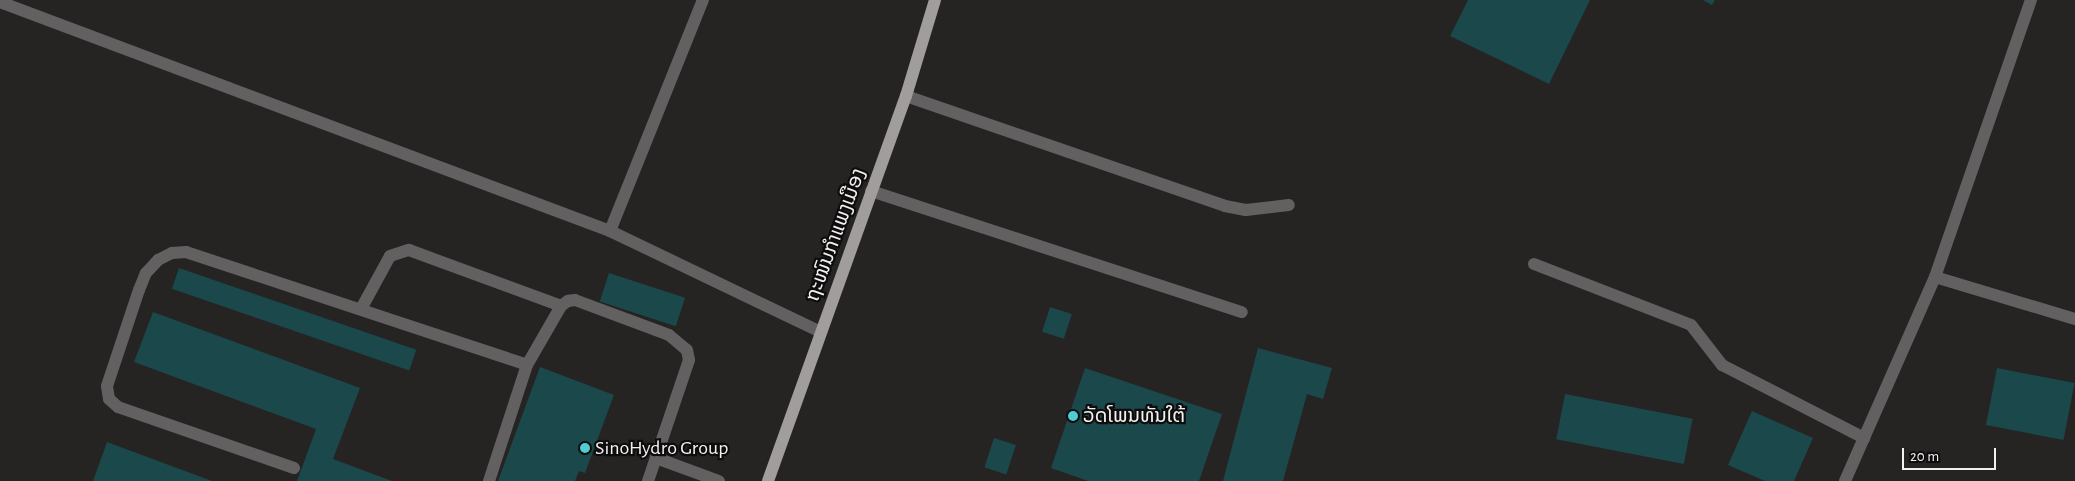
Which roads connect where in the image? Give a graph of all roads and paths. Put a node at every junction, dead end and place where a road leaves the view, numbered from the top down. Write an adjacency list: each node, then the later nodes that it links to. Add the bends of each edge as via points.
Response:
1 (703, 0): 8 (street)
2 (935, 0): 5 (main road, ຖະໜົນກຳແພງເມືອງ)
3 (2031, 0): 10 (street)
4 (0, 2): 8 (street)
5 (906, 96): 6 (main road, ຖະໜົນກຳແພງເມືອງ); 7 (street, via 1225,206 1246,210)
6 (871, 191): 13 (street); 15 (main road, ຖະໜົນກຳແພງເມືອງ)
7 (1289, 205)
8 (610, 231): 15 (street)
9 (1534, 264): 17 (street, via 1691,325 1722,365)
10 (1934, 277): 14 (street); 17 (street)
11 (561, 306): 12 (street, via 408,250 390,256); 16 (street); 18 (street, via 575,300 669,335 688,350 688,360)
12 (361, 309): 16 (street); 19 (street, via 186,252 172,253 158,260 146,273 107,386 109,399 118,407)
13 (1242, 312)
14 (2075, 319)
15 (822, 332): 23 (main road, ຖະໜົນກຳແພງເມືອງ)
16 (528, 365): 20 (street)
17 (1864, 438): 24 (street)
18 (656, 458): 21 (street); 22 (street)
19 (294, 468)
20 (488, 481)
21 (648, 481)
22 (719, 481)
23 (768, 481)
24 (1845, 481)

